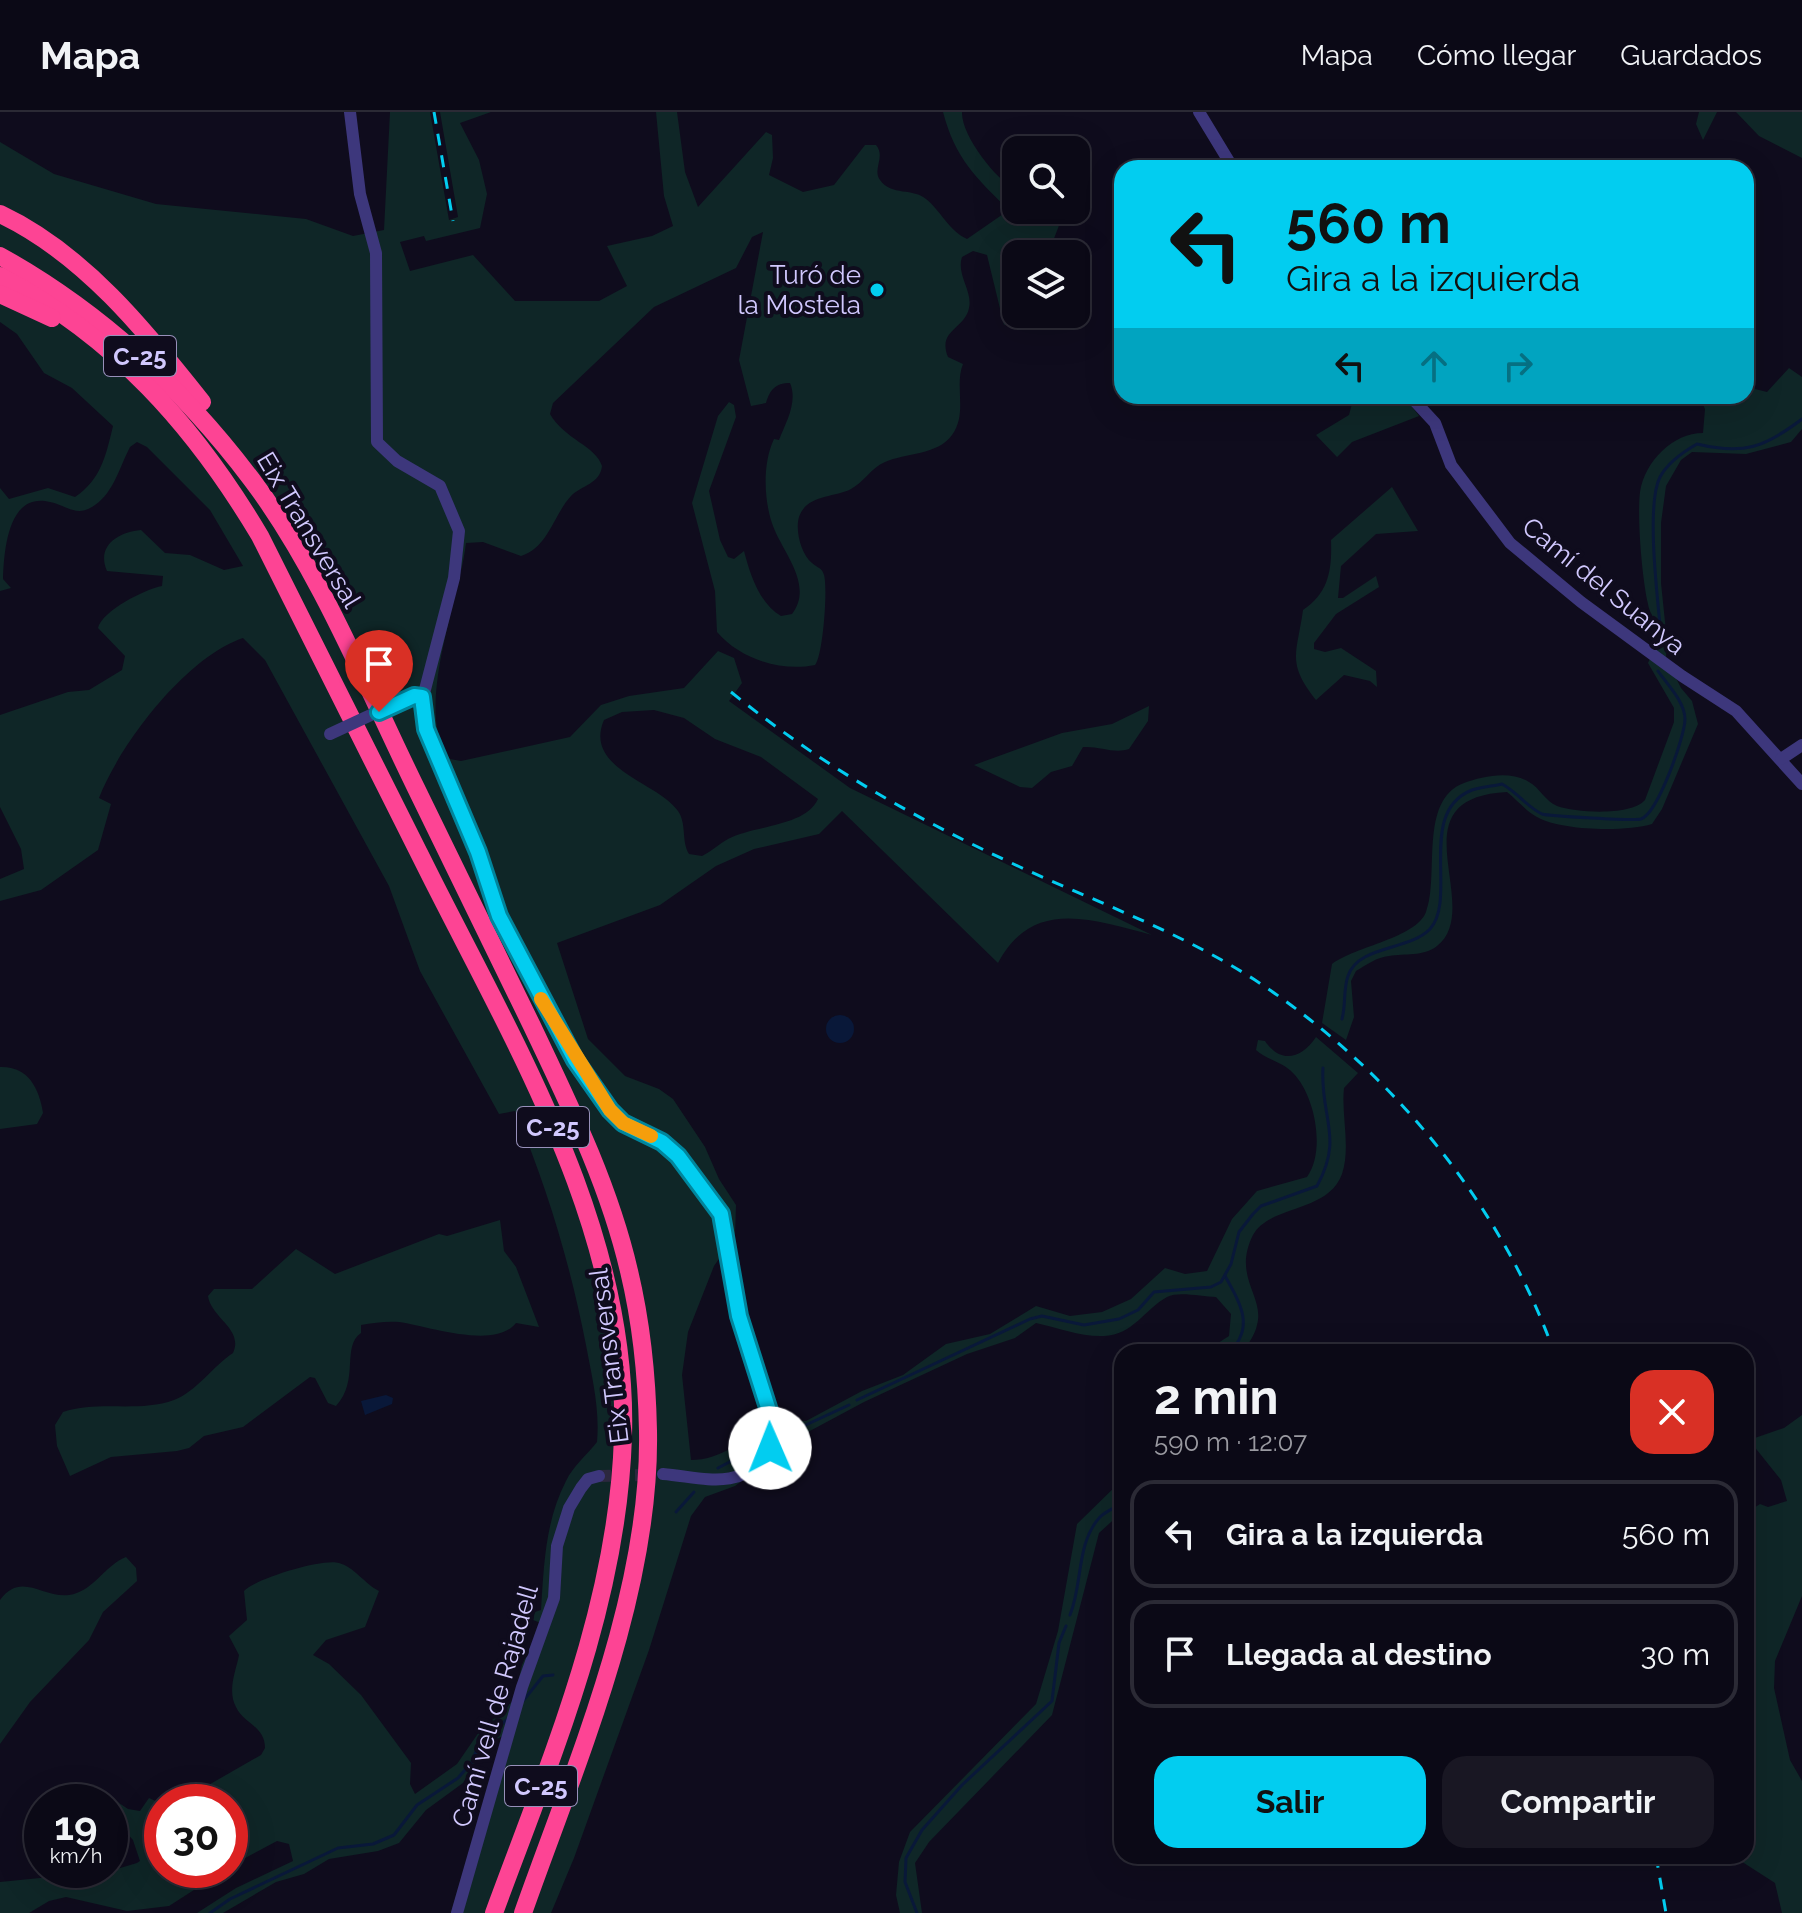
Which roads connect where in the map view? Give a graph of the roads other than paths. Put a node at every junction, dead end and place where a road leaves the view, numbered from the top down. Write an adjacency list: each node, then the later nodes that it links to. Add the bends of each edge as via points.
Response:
1 (350, 112): 11 (street, via 360,194 376,253 377,442 397,461 440,486 459,531 454,578)
2 (1199, 112): 3 (street)
3 (1228, 160)
4 (0, 214): 10 (highway, via 89,276 150,337 234,442)
5 (0, 256): 10 (highway, Eix Transversal / C-25, via 48,285 142,358 181,395)
6 (0, 276): 8 (highway, Eix Transversal / C-25, via 70,318)
7 (0, 294): 8 (highway, via 79,333)
8 (138, 373): 19 (highway, Eix Transversal / C-25, via 204,450 260,536 555,1131 586,1207 606,1278 617,1341 623,1433 605,1589 586,1658)
9 (1417, 404): 14 (street, Camí del Suanya, via 1435,423 1451,465 1510,543 1581,602 1736,711)
10 (255, 484): 20 (highway, Eix Transversal / C-25, via 336,624 577,1119 608,1197 630,1274 648,1431 644,1501 628,1594 607,1668)
11 (422, 697): 12 (street, bridge, via 403,700); 16 (street, via 426,729 499,916 575,1060 610,1110 678,1156 721,1214 739,1316 771,1417 771,1441 758,1465 729,1480)
12 (324, 736)
13 (1802, 745): 14 (street)
14 (1781, 759): 15 (street, Camí del Suanya)
15 (1802, 784)
16 (663, 1474)
17 (599, 1476): 18 (street, Camí vell de Rajadell, via 588,1479 575,1498 557,1546 554,1598 522,1687)
18 (457, 1913)
19 (494, 1913)
20 (523, 1913)

